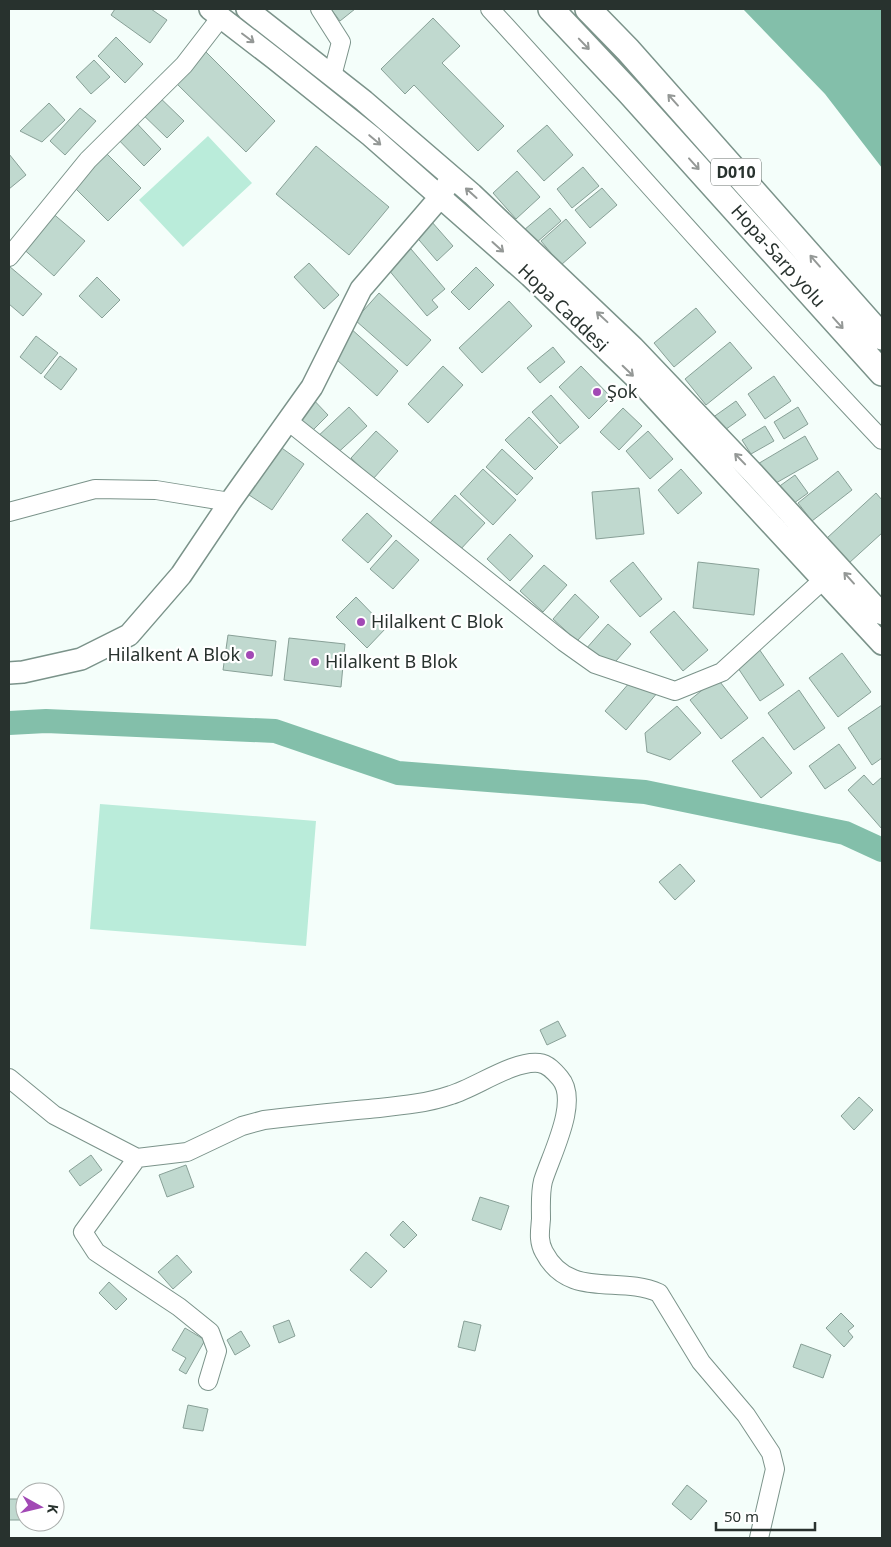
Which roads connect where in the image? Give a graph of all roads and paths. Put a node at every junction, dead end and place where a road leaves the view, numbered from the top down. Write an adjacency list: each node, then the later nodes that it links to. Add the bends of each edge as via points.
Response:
1 (247, 9): 7 (main road, Hopa Caddesi)
2 (320, 9): 7 (street, via 341,42)
3 (490, 9): 14 (street, via 792,345)
4 (551, 9): 12 (highway, Hopa-Sarp yolu, one-way to 12)
5 (588, 9): 11 (highway, D010, one-way to 5)
6 (215, 13): 9 (main road, Hopa Caddesi, one-way to 9, via 357,124); 10 (street, via 184,65 88,160)
7 (332, 76): 8 (main road, Hopa Caddesi)
8 (452, 176): 9 (main road); 18 (main road, Hopa Caddesi, one-way to 8, via 633,347)
9 (441, 196): 13 (main road, via 361,289 312,387); 17 (main road, Hopa Caddesi, one-way to 17, via 640,382)
10 (9, 257)
11 (882, 337)
12 (882, 373)
13 (288, 420): 15 (main road); 17 (street, via 595,664 675,691 722,672)
14 (882, 440)
15 (230, 502): 16 (street, via 156,490 94,489); 20 (main road, via 181,575 129,635 81,659)
16 (9, 512)
17 (823, 580): 19 (main road, Hopa Caddesi)
18 (882, 614)
19 (882, 644)
20 (9, 673)
21 (9, 1078): 22 (street, via 54,1114)
22 (137, 1158): 23 (street, via 83,1232 96,1252 179,1307 210,1332 217,1350); 24 (street, via 187,1152 242,1126 264,1120 415,1104 452,1095 519,1065 539,1062 550,1067 566,1084 568,1100 543,1183 540,1239 544,1252 558,1272 571,1279 647,1288 659,1294 701,1362 746,1415 771,1453 775,1469)
23 (208, 1381)
24 (759, 1538)

